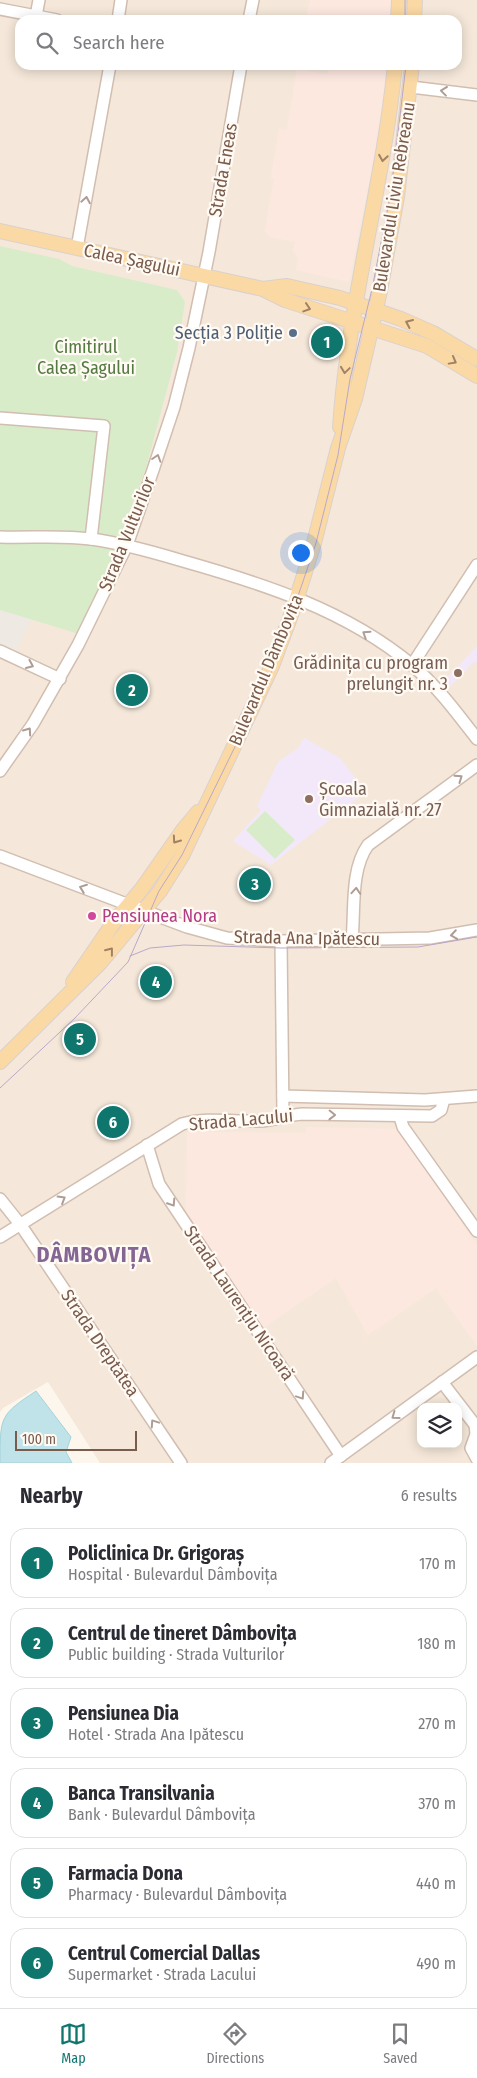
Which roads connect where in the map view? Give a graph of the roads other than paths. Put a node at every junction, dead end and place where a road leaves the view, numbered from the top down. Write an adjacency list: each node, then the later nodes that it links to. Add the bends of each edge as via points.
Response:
1 (39, 0): 8 (street)
2 (122, 0): 9 (street)
3 (253, 0): 10 (street)
4 (398, 0): 11 (main road)
5 (416, 0): 12 (main road)
6 (0, 9): 7 (street)
7 (31, 15)
8 (36, 15)
9 (119, 15)
10 (250, 15)
11 (398, 15)
12 (414, 15)
13 (109, 70): 20 (street, one-way to 13)
14 (240, 70): 21 (street, Strada Eneas)
15 (394, 70): 23 (main road, Bulevardul Liviu Rebreanu, one-way to 23, via 380,176)
16 (412, 70): 17 (main road, Bulevardul Liviu Rebreanu)
17 (411, 87): 18 (street, one-way to 17); 24 (main road, Bulevardul Liviu Rebreanu, via 397,197)
18 (477, 95)
19 (0, 231): 20 (main road, Calea Șagului)
20 (77, 248): 21 (main road, Calea Șagului)
21 (204, 276): 22 (main road, Calea Șagului); 33 (street, Strada Vulturilor, one-way to 21, via 174,407)
22 (263, 288): 23 (main road, Calea Șagului, via 288,286); 25 (main road, Calea Șagului, one-way to 25, via 285,300)
23 (355, 303): 24 (main road, Calea Șagului); 25 (main road, Bulevardul Liviu Rebreanu)
24 (376, 310): 26 (main road, Bulevardul Liviu Rebreanu); 27 (main road, Calea Șagului, one-way to 24, via 433,333)
25 (352, 322): 26 (main road, Calea Șagului); 30 (main road, Bulevardul Dâmbovița, one-way to 30)
26 (371, 328): 28 (main road, Calea Șagului, one-way to 28, via 427,346); 30 (main road, Bulevardul Dâmbovița, via 355,399)
27 (477, 359)
28 (477, 376)
29 (0, 418): 32 (street, via 104,426)
30 (338, 448): 35 (main road, Bulevardul Dâmbovița)
31 (0, 537): 32 (street)
32 (91, 539): 33 (street)
33 (127, 545): 35 (street); 38 (street, Strada Vulturilor)
34 (477, 565): 37 (street)
35 (298, 597): 37 (street, one-way to 35, via 360,630); 42 (main road, Bulevardul Dâmbovița, via 272,666)
36 (0, 652): 38 (street, one-way to 38)
37 (412, 665): 39 (street, via 440,692)
38 (60, 679): 41 (street, Strada Vulturilor, one-way to 38)
39 (477, 739)
40 (477, 765): 47 (street, one-way to 40, via 358,872 362,854 368,845)
41 (0, 771)
42 (207, 802): 44 (main road, Bulevardul Dâmbovița, one-way to 44); 45 (main road, Bulevardul Dâmbovița, via 182,856)
43 (0, 856): 44 (street, Strada Ana Ipătescu, one-way to 43)
44 (129, 905): 45 (street, Strada Ana Ipătescu); 49 (main road, Bulevardul Dâmbovița)
45 (143, 911): 48 (street, Strada Ana Ipătescu, via 213,936); 49 (main road, Bulevardul Dâmbovița, one-way to 45, via 101,962)
46 (477, 930): 47 (street, Strada Ana Ipătescu, one-way to 47, via 430,938)
47 (352, 940): 48 (street, Strada Ana Ipătescu)
48 (281, 941): 51 (street)
49 (52, 1011): 50 (main road, Bulevardul Dâmbovița)
50 (0, 1062)
51 (283, 1096): 53 (street, Strada Lacului); 54 (street)
52 (477, 1096): 53 (street, Strada Lacului)
53 (444, 1100): 55 (street, Strada Lacului, via 438,1114)
54 (284, 1116): 55 (street, Strada Lacului, one-way to 55); 56 (street, Strada Lacului, via 262,1121 188,1122 170,1129)
55 (400, 1117): 59 (street, via 403,1127)
56 (146, 1145): 58 (street, Strada Lacului, one-way to 56); 63 (street, Strada Laurențiu Nicoară, one-way to 63, via 153,1172 164,1191)
57 (0, 1199): 58 (street, Strada Dreptatea)
58 (20, 1224): 60 (street, Strada Lacului); 65 (street, Strada Dreptatea, one-way to 58)
59 (477, 1231)
60 (0, 1237)
61 (477, 1357): 62 (street)
62 (442, 1382): 63 (street, one-way to 63); 64 (street, via 475,1425 476,1434 471,1448)
63 (341, 1456): 66 (street)
64 (477, 1459)
65 (181, 1463)
66 (331, 1463)

